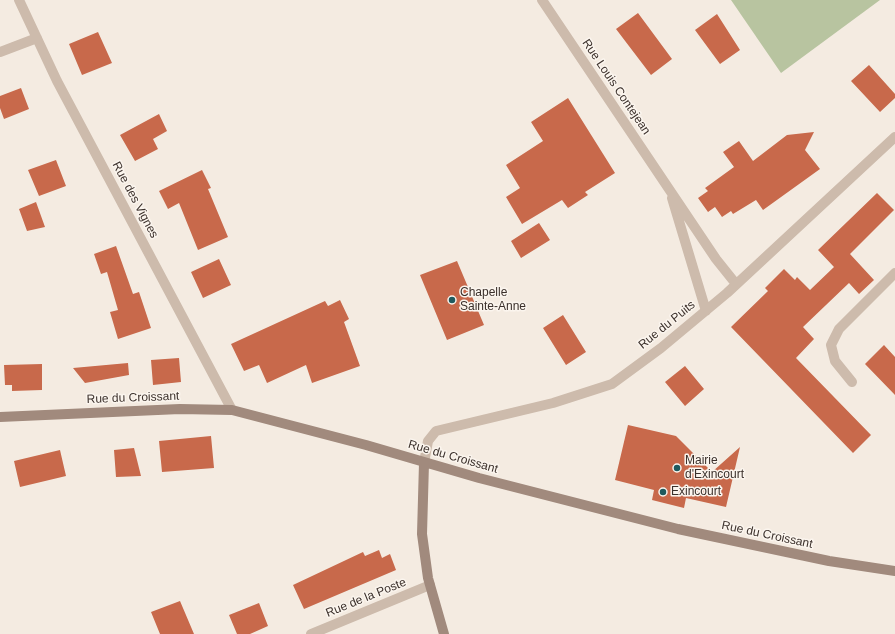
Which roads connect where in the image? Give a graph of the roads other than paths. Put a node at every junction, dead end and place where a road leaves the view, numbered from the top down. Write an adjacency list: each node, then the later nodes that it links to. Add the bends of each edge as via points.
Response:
1 (19, 0): 3 (street, Rue des Vignes)
2 (542, 0): 6 (street, Rue Louis Contejean)
3 (37, 38): 4 (street); 11 (street, Rue des Vignes, via 57,81)
4 (0, 52)
5 (895, 137): 8 (street, Rue du Puits)
6 (669, 189): 8 (street, Rue Louis Contejean); 9 (street, Rue Louis Contejean)
7 (895, 273): 10 (street, via 839,329 831,345 835,361)
8 (736, 284): 9 (street, Rue du Puits)
9 (706, 311): 13 (street, Rue du Puits, via 612,384 553,403 436,431 428,441)
10 (852, 382)
11 (232, 410): 12 (street, Rue du Croissant, via 180,409); 13 (street, Rue du Croissant)
12 (0, 417)
13 (424, 463): 14 (street, Rue du Croissant, via 678,529 829,561); 15 (street, via 422,534)
14 (895, 571)
15 (430, 585): 16 (street, Rue de la Poste); 17 (street)
16 (311, 634)
17 (444, 634)

